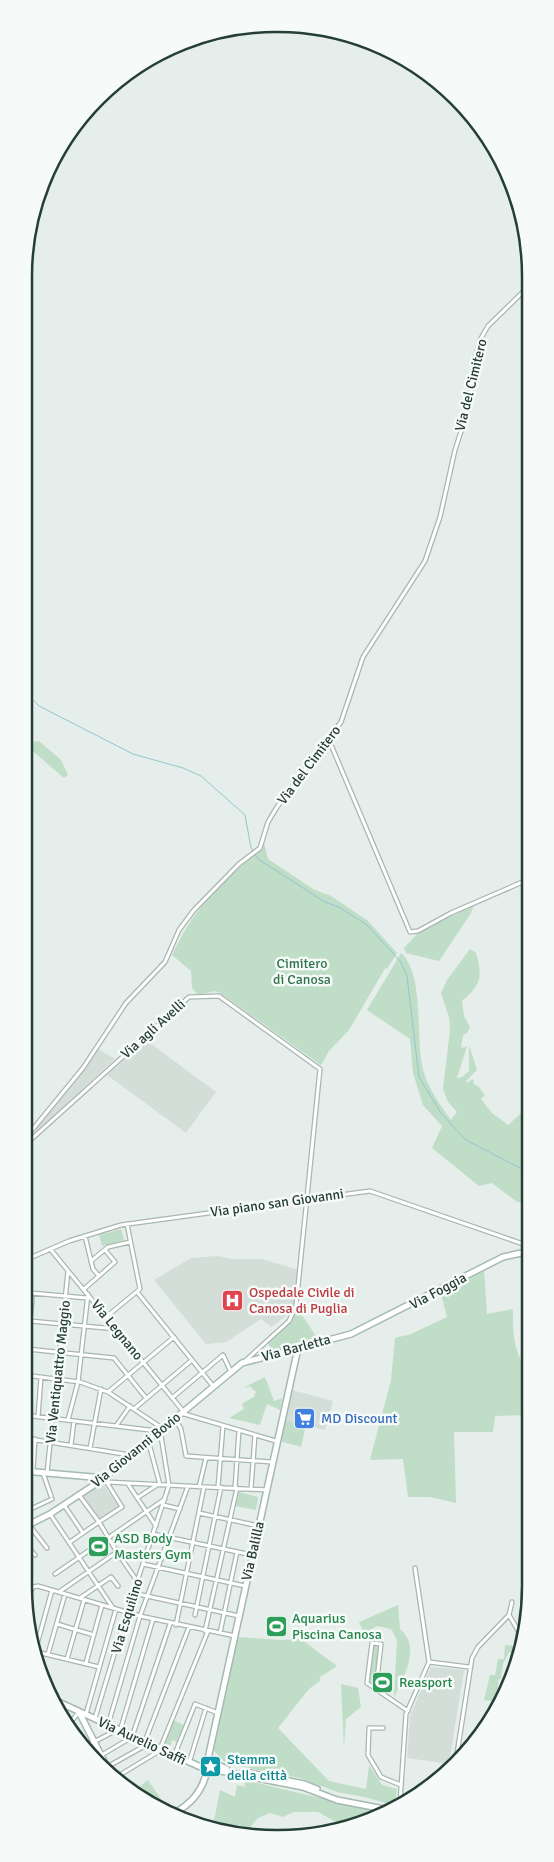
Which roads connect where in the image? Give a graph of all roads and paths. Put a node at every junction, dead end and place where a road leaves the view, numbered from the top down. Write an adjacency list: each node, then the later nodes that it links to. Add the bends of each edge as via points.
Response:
1 (522, 293): 2 (street, Via del Cimitero, via 488,326 480,340 469,407 430,550 363,657 346,711)
2 (328, 740): 3 (street, via 410,932); 4 (street, Via del Cimitero, via 276,807 260,848 239,864 194,910 165,962 126,1003 83,1068)
3 (522, 882)
4 (32, 1130)
5 (32, 1138): 6 (street, Via agli Avelli, via 189,997 219,996 320,1069)
6 (308, 1200): 7 (street, Via piano san Giovanni); 10 (street, Via piano san Giovanni, via 370,1192); 36 (street, via 299,1295 293,1314)
7 (127, 1224): 8 (street, Via piano san Giovanni); 9 (street)
8 (86, 1236): 11 (street, Via piano san Giovanni); 15 (street)
9 (130, 1242): 12 (street); 20 (street, via 140,1289)
10 (522, 1244)
11 (51, 1250): 14 (street, Via piano san Giovanni); 16 (street, Via Legnano)
12 (105, 1250): 15 (street); 17 (street, via 115,1262)
13 (522, 1253): 28 (street, Via Foggia, via 504,1257)
14 (32, 1257)
15 (91, 1261): 17 (street)
16 (68, 1271): 18 (street, Via Legnano); 21 (street, Via Ventiquattro Maggio)
17 (99, 1276): 18 (street)
18 (84, 1289): 22 (street, Via Legnano)
19 (32, 1292): 21 (street)
20 (137, 1292): 23 (street); 29 (street)
21 (66, 1296): 22 (street); 25 (street, Via Ventiquattro Maggio)
22 (88, 1296): 23 (street, Via Legnano); 26 (street)
23 (106, 1317): 27 (street, Via Legnano)
24 (32, 1320): 25 (street)
25 (62, 1324): 26 (street); 32 (street, Via Ventiquattro Maggio)
26 (84, 1326): 27 (street); 33 (street)
27 (116, 1329): 35 (street, Via Legnano)
28 (351, 1334): 30 (street, Via Barletta)
29 (174, 1337): 34 (street); 35 (street)
30 (298, 1348): 36 (street, Via Barletta); 68 (street, Via Balilla)
31 (32, 1349): 32 (street)
32 (60, 1352): 33 (street); 42 (street, Via Ventiquattro Maggio)
33 (81, 1354): 39 (street, via 114,1358); 43 (street)
34 (192, 1360): 37 (street); 44 (street)
35 (143, 1363): 39 (street); 44 (street, Via Legnano)
36 (242, 1363): 38 (street, Via Giovanni Bovio)
37 (202, 1372): 38 (street, via 223,1355); 45 (street); 49 (street)
38 (231, 1372): 45 (street, Via Giovanni Bovio)
39 (128, 1375): 47 (street); 48 (street)
40 (32, 1376): 41 (street)
41 (41, 1377): 42 (street); 54 (street)
42 (56, 1379): 43 (street); 56 (street, Via Ventiquattro Maggio)
43 (78, 1382): 46 (street); 57 (street)
44 (161, 1385): 48 (street); 49 (street, Via Legnano)
45 (213, 1386): 52 (street, Via Giovanni Bovio)
46 (101, 1389): 47 (street); 59 (street)
47 (108, 1392): 50 (street)
48 (146, 1398): 51 (street)
49 (172, 1398): 52 (street, Via Legnano)
50 (130, 1406): 51 (street); 60 (street)
51 (134, 1409): 62 (street)
52 (182, 1412): 55 (street, Via Giovanni Bovio); 61 (street)
53 (32, 1416): 54 (street)
54 (38, 1417): 56 (street)
55 (174, 1418): 62 (street, Via Giovanni Bovio); 73 (street, via 181,1429 186,1456)
56 (53, 1419): 57 (street); 69 (street, Via Ventiquattro Maggio)
57 (68, 1420): 58 (street)
58 (74, 1421): 59 (street); 70 (street)
59 (94, 1424): 60 (street); 71 (street)
60 (116, 1426): 62 (street)
61 (223, 1426): 63 (street); 74 (street)
62 (160, 1430): 67 (street, Via Giovanni Bovio); 83 (street)
63 (239, 1430): 64 (street); 75 (street)
64 (255, 1435): 68 (street); 76 (street)
65 (32, 1439): 66 (street)
66 (36, 1440): 69 (street); 78 (street)
67 (148, 1440): 72 (street, Via Giovanni Bovio); 82 (street)
68 (276, 1441): 77 (street, Via Balilla)
69 (50, 1442): 70 (street); 79 (street, Via Ventiquattro Maggio)
70 (71, 1445): 71 (street)
71 (90, 1448): 72 (street)
72 (130, 1455): 80 (street, Via Giovanni Bovio)
73 (206, 1458): 74 (street); 85 (street)
74 (220, 1459): 75 (street); 87 (street)
75 (236, 1460): 76 (street); 88 (street)
76 (253, 1461): 77 (street); 89 (street)
77 (272, 1462): 90 (street, Via Balilla)
78 (33, 1472): 79 (street)
79 (45, 1472): 80 (street); 96 (street, via 52,1498)
80 (106, 1480): 81 (street); 91 (street, Via Giovanni Bovio); 103 (street, via 122,1507)
81 (128, 1483): 82 (street); 92 (street)
82 (158, 1485): 83 (street); 92 (street)
83 (170, 1485): 84 (street); 93 (street, Via Esquilino)
84 (188, 1486): 85 (street); 97 (street)
85 (199, 1487): 86 (street)
86 (204, 1487): 87 (street); 99 (street)
87 (220, 1487): 88 (street); 101 (street)
88 (236, 1488): 89 (street); 102 (street)
89 (251, 1489): 90 (street)
90 (267, 1490): 106 (street, Via Balilla)
91 (79, 1496): 94 (street, Via Giovanni Bovio); 103 (street)
92 (137, 1498): 98 (street)
93 (165, 1499): 95 (street, Via Esquilino); 98 (street)
94 (64, 1505): 100 (street, Via Giovanni Bovio); 108 (street)
95 (163, 1505): 97 (street); 105 (street, Via Esquilino)
96 (33, 1508)
97 (180, 1509): 111 (street)
98 (146, 1512): 105 (street); 110 (street)
99 (199, 1513): 101 (street); 113 (street)
100 (50, 1514): 104 (street, Via Giovanni Bovio); 112 (street)
101 (215, 1517): 102 (street); 115 (street)
102 (230, 1519): 106 (street); 117 (street)
103 (99, 1522): 108 (street); 110 (street)
104 (32, 1523)
105 (156, 1526): 109 (street, Via Esquilino)
106 (259, 1526): 122 (street, Via Balilla)
107 (32, 1532): 116 (street)
108 (83, 1533): 112 (street)
109 (153, 1534): 111 (street); 124 (street, Via Esquilino)
110 (108, 1538): 119 (street)
111 (169, 1538): 113 (street); 125 (street)
112 (70, 1542): 123 (street)
113 (193, 1543): 115 (street); 129 (street)
114 (97, 1544): 123 (street)
115 (209, 1547): 117 (street); 130 (street)
116 (47, 1548)
117 (224, 1550): 120 (street); 131 (street)
118 (32, 1552): 121 (street)
119 (117, 1552): 127 (street); 132 (street)
120 (237, 1552): 122 (street); 133 (street)
121 (35, 1555)
122 (252, 1556): 136 (street, Via Balilla)
123 (79, 1557): 127 (street); 128 (street)
124 (143, 1564): 125 (street); 132 (street, Via Esquilino)
125 (158, 1568): 129 (street); 142 (street)
126 (415, 1568): 171 (street)
127 (90, 1571): 134 (street); 139 (street)
128 (55, 1574)
129 (186, 1574): 130 (street); 145 (street)
130 (202, 1577): 131 (street); 147 (street)
131 (217, 1580): 133 (street); 149 (street)
132 (137, 1581): 140 (street, Via Esquilino)
133 (231, 1583): 136 (street); 151 (street)
134 (98, 1586): 135 (street, via 111,1577); 143 (street); 148 (street)
135 (118, 1586)
136 (245, 1586): 155 (street, Via Balilla)
137 (32, 1590): 138 (street, via 35,1586)
138 (52, 1590): 139 (street); 167 (street)
139 (58, 1592): 141 (street)
140 (133, 1593): 142 (street); 150 (street, Via Esquilino)
141 (65, 1594): 143 (street); 157 (street)
142 (148, 1596): 145 (street); 154 (street)
143 (82, 1599): 146 (street); 161 (street)
144 (512, 1602): 153 (street)
145 (180, 1603): 147 (street); 159 (street)
146 (102, 1605): 148 (street); 165 (street)
147 (196, 1606): 149 (street); 152 (street)
148 (115, 1609): 150 (street); 173 (street)
149 (210, 1610): 151 (street); 163 (street)
150 (127, 1612): 154 (street); 183 (street, Via Esquilino)
151 (224, 1613): 155 (street); 164 (street)
152 (194, 1615)
153 (510, 1615): 162 (street); 174 (street, via 478,1647)
154 (140, 1616): 156 (street); 184 (street)
155 (239, 1616): 166 (street, Via Balilla)
156 (152, 1619): 158 (street); 186 (street)
157 (57, 1624): 161 (street); 169 (street)
158 (170, 1624): 159 (street); 187 (street)
159 (176, 1625): 160 (street)
160 (189, 1627): 163 (street); 189 (street)
161 (75, 1629): 165 (street); 170 (street)
162 (518, 1629)
163 (207, 1631): 164 (street); 190 (street)
164 (220, 1633): 166 (street)
165 (94, 1634): 172 (street)
166 (235, 1636): 180 (street, Via Balilla)
167 (39, 1639)
168 (42, 1653): 169 (street)
169 (48, 1654): 170 (street)
170 (67, 1659): 172 (street)
171 (428, 1662): 174 (street); 178 (street)
172 (86, 1664): 173 (street)
173 (99, 1667): 181 (street)
174 (469, 1667): 191 (street)
175 (376, 1689): 175 (street, via 368,1683 372,1643 381,1644); 178 (street)
176 (64, 1705): 179 (street, Via Aurelio Saffi)
177 (206, 1708): 180 (street); 193 (street, via 195,1704); 194 (street)
178 (408, 1711): 199 (street)
179 (79, 1712): 181 (street, Via Aurelio Saffi); 182 (street); 188 (street)
180 (219, 1713): 195 (street, Via Balilla)
181 (85, 1715): 183 (street, Via Aurelio Saffi)
182 (73, 1719)
183 (95, 1719): 184 (street, Via Aurelio Saffi)
184 (108, 1725): 186 (street, Via Aurelio Saffi)
185 (383, 1728): 199 (street, via 369,1728 368,1755 381,1777)
186 (118, 1730): 187 (street, Via Aurelio Saffi); 188 (street)
187 (132, 1737): 189 (street, Via Aurelio Saffi); 192 (street)
188 (94, 1743): 192 (street)
189 (146, 1743): 190 (street, Via Aurelio Saffi); 196 (street)
190 (160, 1750): 193 (street, Via Aurelio Saffi); 198 (street)
191 (457, 1750)
192 (101, 1755)
193 (174, 1756): 194 (street, Via Aurelio Saffi)
194 (189, 1763): 197 (street, Via Aurelio Saffi)
195 (211, 1763): 197 (street, Via Balilla); 197 (street); 201 (street)
196 (112, 1765)
197 (208, 1772): 202 (street, Via Aurelio Saffi, via 303,1788 337,1800); 203 (street, via 203,1786)
198 (122, 1774)
199 (401, 1784): 200 (street)
200 (400, 1796)
201 (382, 1806)
202 (377, 1808)
203 (179, 1809)

